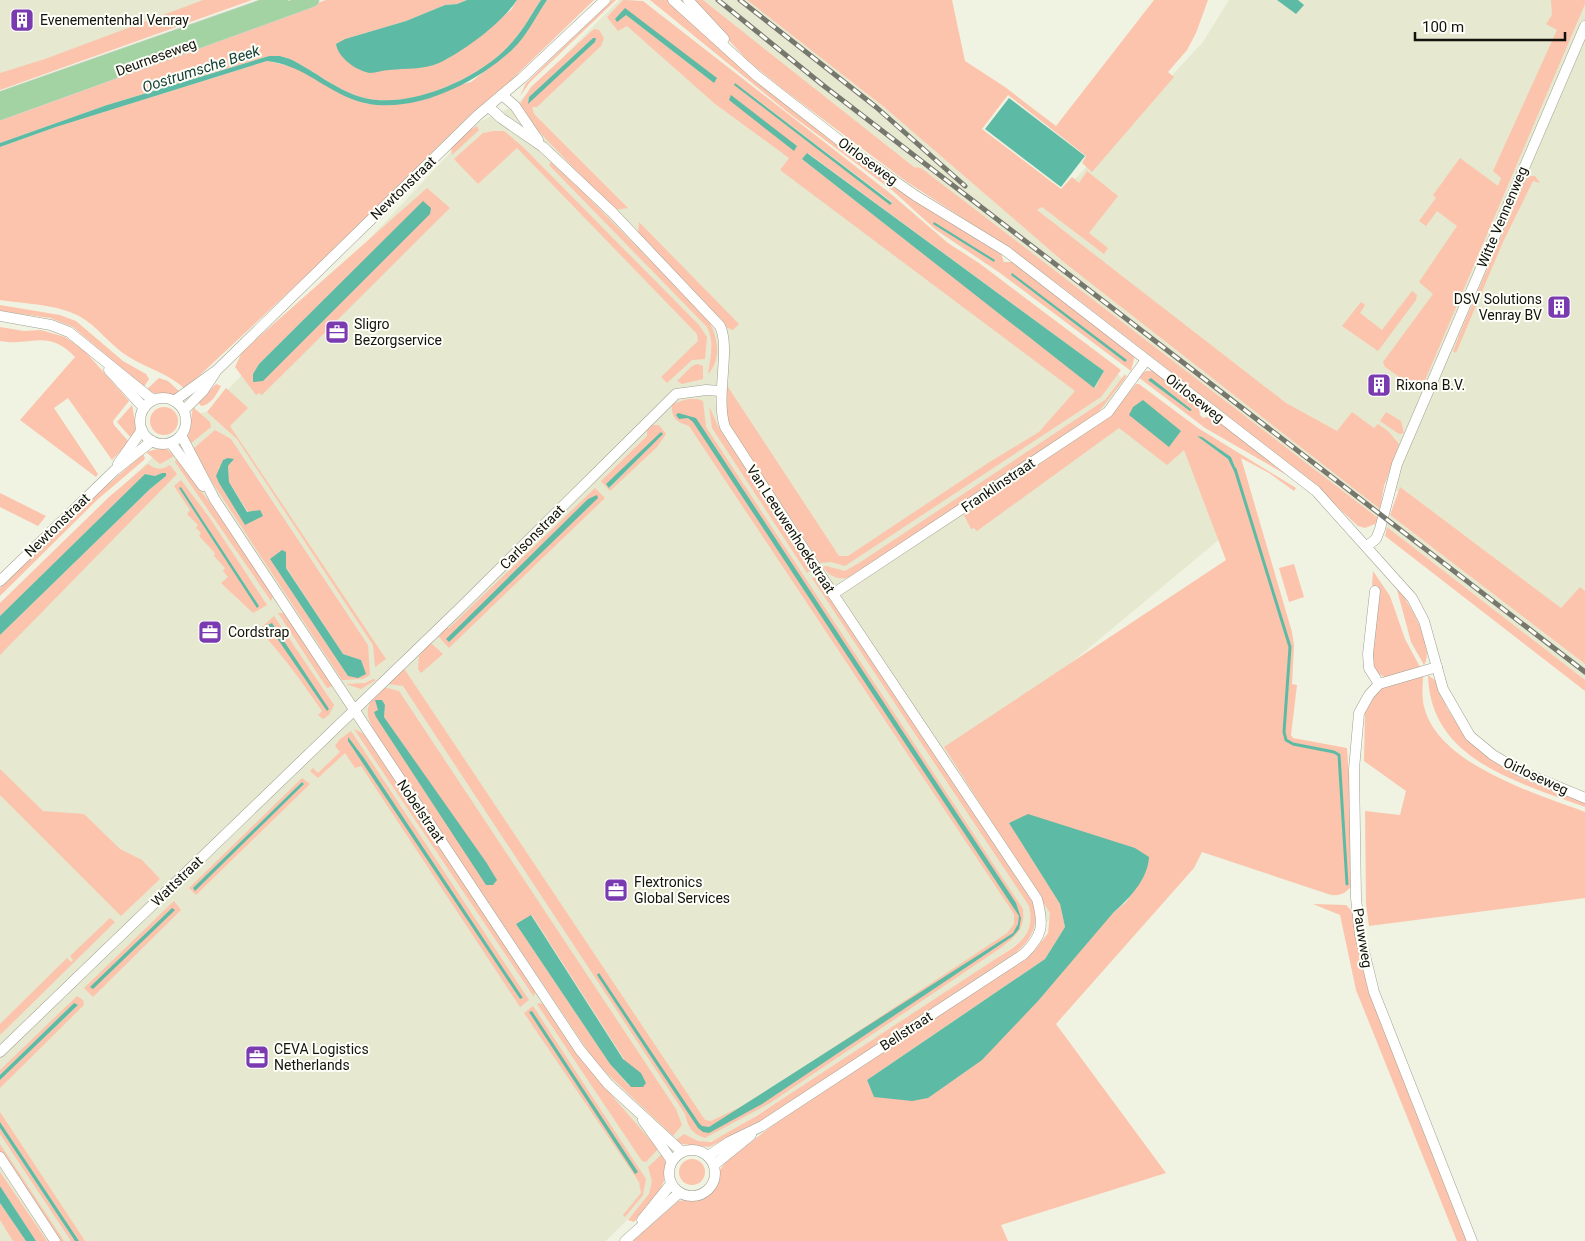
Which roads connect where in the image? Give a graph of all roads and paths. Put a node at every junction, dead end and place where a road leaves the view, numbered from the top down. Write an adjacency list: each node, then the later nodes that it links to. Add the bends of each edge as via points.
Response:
1 (281, 0): 11 (main road, Deurneseweg)
2 (312, 0): 13 (main road, Deurneseweg)
3 (600, 0): 7 (street, Newtonstraat)
4 (605, 0): 7 (street, Newtonstraat)
5 (672, 0): 9 (street, Oirloseweg)
6 (688, 0): 9 (street, Oirloseweg, via 718,30)
7 (592, 10): 10 (street, Newtonstraat)
8 (1585, 26): 30 (street, Witte Vennenweg, via 1397,464 1378,534)
9 (733, 52): 17 (street, Oirloseweg, via 757,76 862,158 916,196 1006,251)
10 (502, 95): 12 (street, Newtonstraat); 14 (street, Van Leeuwenhoekstraat, via 515,106)
11 (0, 99)
12 (489, 107): 14 (street, Van Leeuwenhoekstraat); 18 (street, Newtonstraat)
13 (0, 113)
14 (543, 146): 19 (street, Van Leeuwenhoekstraat, via 612,212 720,326 724,339)
15 (0, 316): 16 (street, via 65,330)
16 (98, 355): 20 (street); 22 (street)
17 (1146, 360): 30 (street, Oirloseweg, via 1316,491); 33 (street, Franklinstraat, via 1108,412)
18 (217, 370): 21 (street, Newtonstraat); 23 (street, Newtonstraat, via 203,391)
19 (721, 391): 33 (street, Van Leeuwenhoekstraat, via 721,415 726,427); 36 (street, Carlsonstraat, via 676,394)
20 (153, 400): 21 (street, via 164,398); 22 (street)
21 (174, 401): 23 (street)
22 (144, 408): 24 (street, via 140,419)
23 (184, 410): 25 (street, via 186,425)
24 (142, 430): 26 (street); 28 (street, Newtonstraat)
25 (182, 435): 27 (street); 29 (street, Nobelstraat)
26 (152, 441): 27 (street); 28 (street, Newtonstraat)
27 (171, 443): 29 (street, Nobelstraat)
28 (115, 470): 31 (street, Newtonstraat)
29 (215, 500): 36 (street, Nobelstraat)
30 (1367, 546): 34 (street, Oirloseweg, via 1412,598 1424,621)
31 (0, 581)
32 (1375, 591): 35 (street, via 1368,654 1369,668)
33 (833, 594): 38 (street, Van Leeuwenhoekstraat, via 1037,899)
34 (1437, 667): 35 (street); 37 (street, Oirloseweg, via 1443,689 1470,736 1520,771)
35 (1379, 684): 50 (street, Pauwweg, via 1369,694 1359,713 1354,769 1356,898 1360,935 1374,992)
36 (354, 710): 39 (street, Wattstraat); 40 (street, Nobelstraat, via 580,1050)
37 (1585, 798)
38 (1041, 929): 44 (street, Bellstraat, via 1036,941 1024,954)
39 (0, 1052)
40 (638, 1113): 41 (street, Nobelstraat); 43 (street, Nobelstraat)
41 (682, 1152): 43 (street); 44 (street, via 695,1150)
42 (0, 1157): 48 (street)
43 (672, 1160): 45 (street)
44 (711, 1160): 46 (street, via 715,1178 709,1189 692,1196)
45 (671, 1184): 46 (street); 47 (street)
46 (679, 1193): 47 (street)
47 (638, 1228): 49 (street)
48 (55, 1241)
49 (625, 1241)
50 (1472, 1241)

